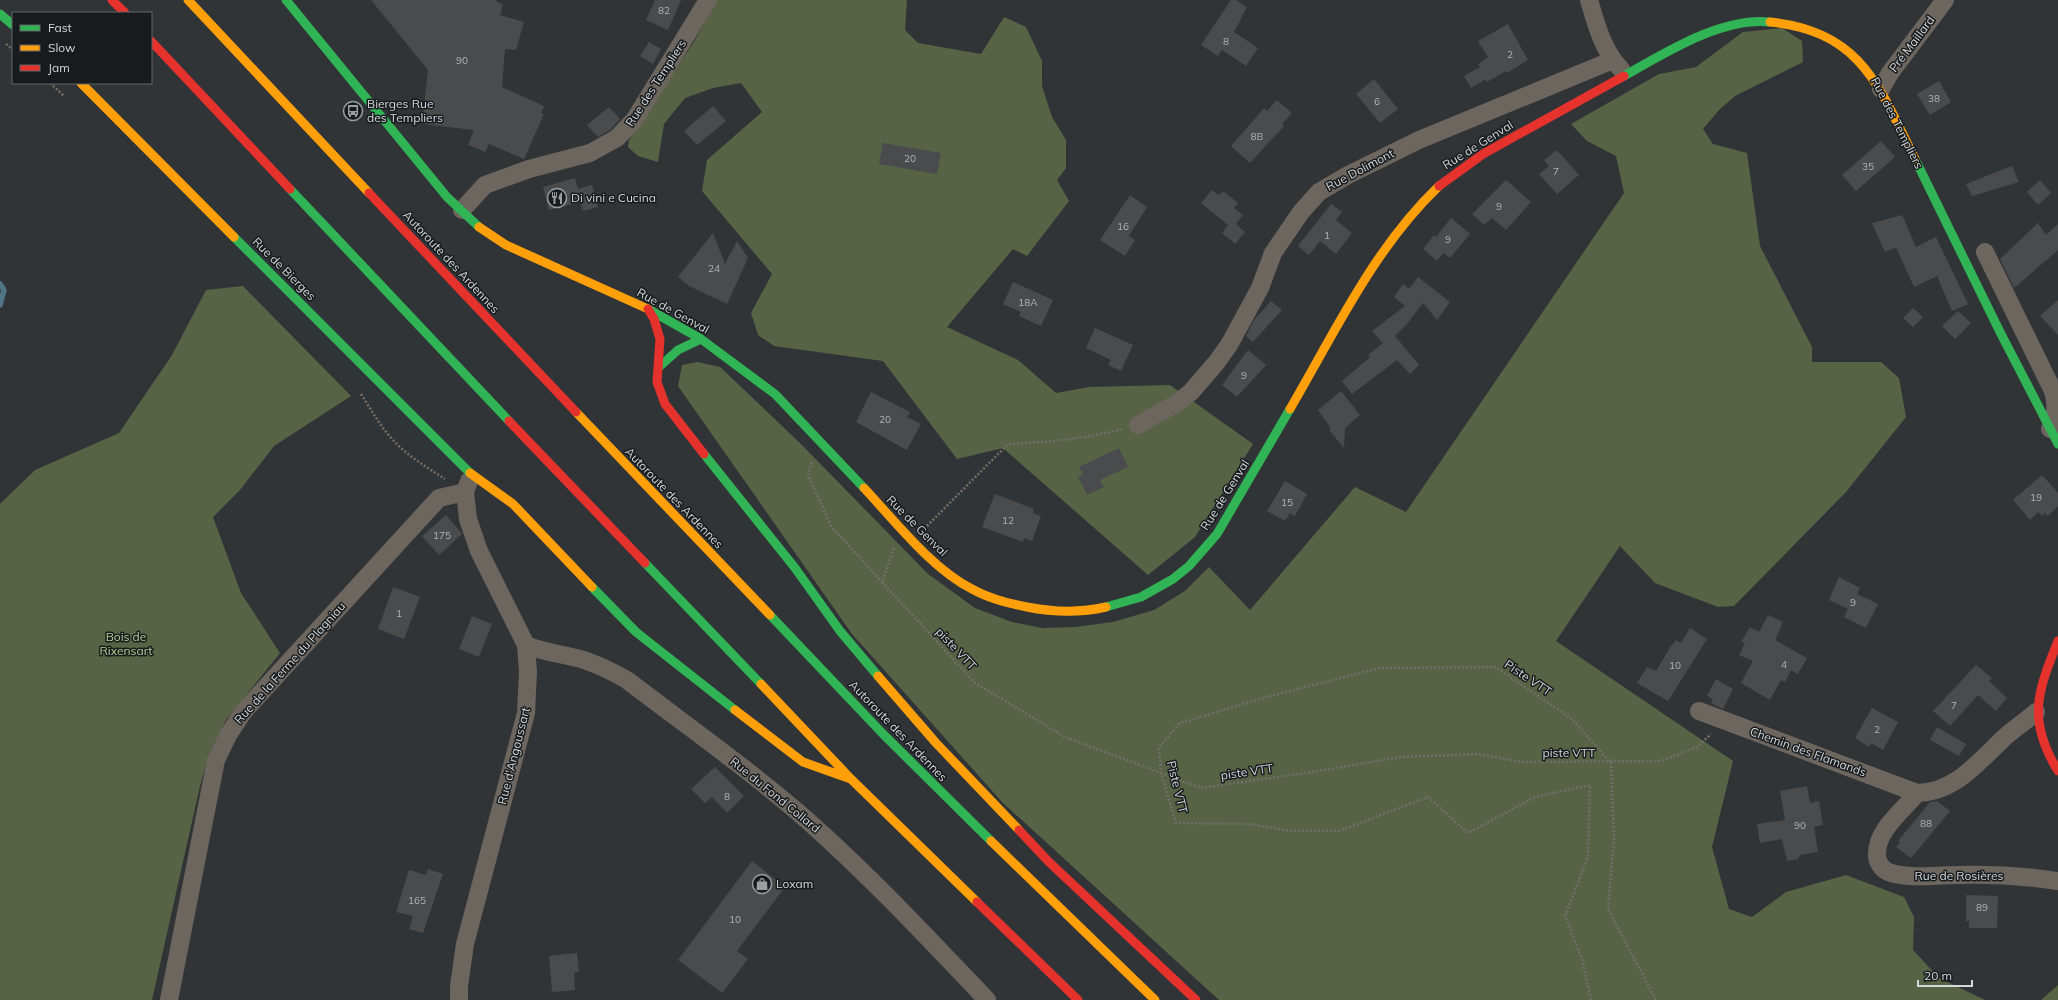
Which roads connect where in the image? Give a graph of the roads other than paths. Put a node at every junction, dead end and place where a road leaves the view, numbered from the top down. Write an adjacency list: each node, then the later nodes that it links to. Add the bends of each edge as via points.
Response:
1 (112, 0): 7 (main road)
2 (188, 0): 36 (main road, Autoroute des Ardennes, via 884,735)
3 (286, 0): 15 (main road, Rue de Genval, via 447,197)
4 (708, 0): 15 (street, Rue des Templiers, via 635,119 617,138 590,153 485,184)
5 (1589, 0): 11 (street, via 1601,36)
6 (1945, 0): 14 (street, Pré Maillard, via 1890,73)
7 (123, 12)
8 (0, 14): 9 (main road)
9 (12, 24)
10 (152, 42): 29 (main road)
11 (1613, 60): 12 (street); 20 (street, Rue Dolimont, via 1419,140 1319,192 1301,212 1274,254 1260,288 1229,345 1216,363 1178,403)
12 (1627, 74): 14 (main road, Rue des Templiers, via 1704,34 1734,24 1767,20 1800,25 1835,40 1868,69); 18 (main road, Rue de Genval, via 1483,154 1460,168 1428,195 1382,251 1217,534 1189,566 1173,579 1141,597 1122,604 1094,610 1047,611 996,600 971,589 935,563 775,394)
13 (82, 84): 22 (main road, Rue de Bierges)
14 (1881, 89): 21 (main road, Rue des Templiers)
15 (462, 210): 17 (main road, Rue de Genval, via 483,231 506,245)
16 (1985, 252): 21 (street, Rue des Templiers, via 2053,391 2057,406)
17 (648, 308): 18 (main road, Rue de Genval); 19 (main road, via 660,339)
18 (701, 339): 19 (main road, via 685,344)
19 (659, 367): 37 (main road, via 657,382 665,404 795,568 840,631 936,743 1049,862)
20 (1138, 425)
21 (2054, 436)
22 (470, 472): 23 (street, Rue d'Angoussart); 29 (main road, Rue de Bierges, via 513,504 636,632 686,673 803,762)
23 (465, 492): 25 (street, Rue d'Angoussart, via 468,519 479,551); 32 (street, Rue de la Ferme du Plagniau, via 439,498 244,711 228,735 216,760)
24 (2058, 641): 27 (main road)
25 (526, 645): 33 (street, Rue d'Angoussart, via 526,713 465,944); 34 (street, Rue du Fond Collard, via 601,666 627,680 777,795 862,871)
26 (1699, 711): 30 (street, Chemin des Flamands)
27 (2036, 712): 28 (main road, via 2050,759); 30 (street, via 2005,737 1971,771 1956,781 1926,793)
28 (2058, 771)
29 (851, 779): 35 (main road)
30 (1917, 793): 31 (street, Rue de Rosières, via 1890,824 1878,846 1876,857 1881,867 1889,872 1912,877 1984,875)
31 (2058, 881)
32 (169, 1000)
33 (459, 1000)
34 (987, 1000)
35 (1078, 1000)
36 (1155, 1000)
37 (1196, 1000)

